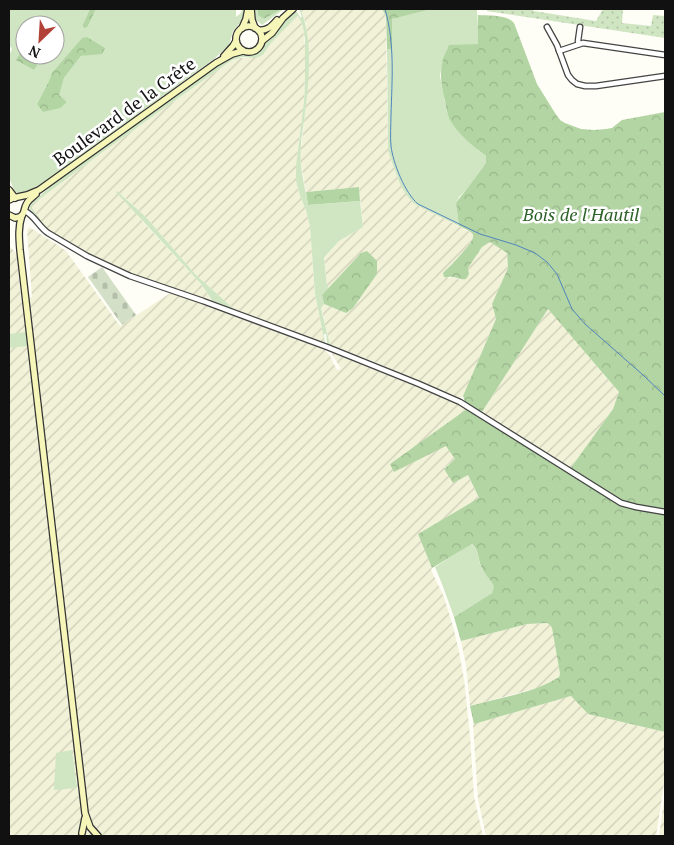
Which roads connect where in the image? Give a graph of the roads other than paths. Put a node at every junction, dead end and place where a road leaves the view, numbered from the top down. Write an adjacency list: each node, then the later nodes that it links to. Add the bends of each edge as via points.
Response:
1 (250, 9): 5 (main road); 6 (main road)
2 (291, 9): 6 (main road, via 270,28); 8 (main road)
3 (547, 27): 11 (street)
4 (580, 27): 9 (street)
5 (242, 28): 6 (main road); 7 (main road)
6 (257, 29): 8 (main road)
7 (236, 41): 10 (main road); 13 (main road, Boulevard de la Crête)
8 (262, 42): 10 (main road, via 254,51)
9 (579, 44): 11 (street); 12 (street)
10 (243, 50): 13 (main road, Boulevard de la Crête)
11 (559, 51): 14 (street, via 568,76 580,85 604,85)
12 (665, 55)
13 (216, 64): 15 (main road, Boulevard de la Crête)
14 (665, 76)
15 (49, 183): 17 (main road, Boulevard de la Crête); 18 (main road, Boulevard de la Crête, via 30,200)
16 (9, 190): 17 (main road)
17 (14, 198): 18 (main road, via 22,201)
18 (24, 211): 19 (main road, via 16,218); 20 (main road); 21 (street, via 48,233 110,268 327,347 460,402 622,503)
19 (10, 216): 20 (main road)
20 (19, 237): 22 (main road)
21 (665, 512)
22 (85, 813): 23 (main road); 24 (main road, via 88,825)
23 (80, 834): 24 (main road, via 87,831)
24 (96, 834)

